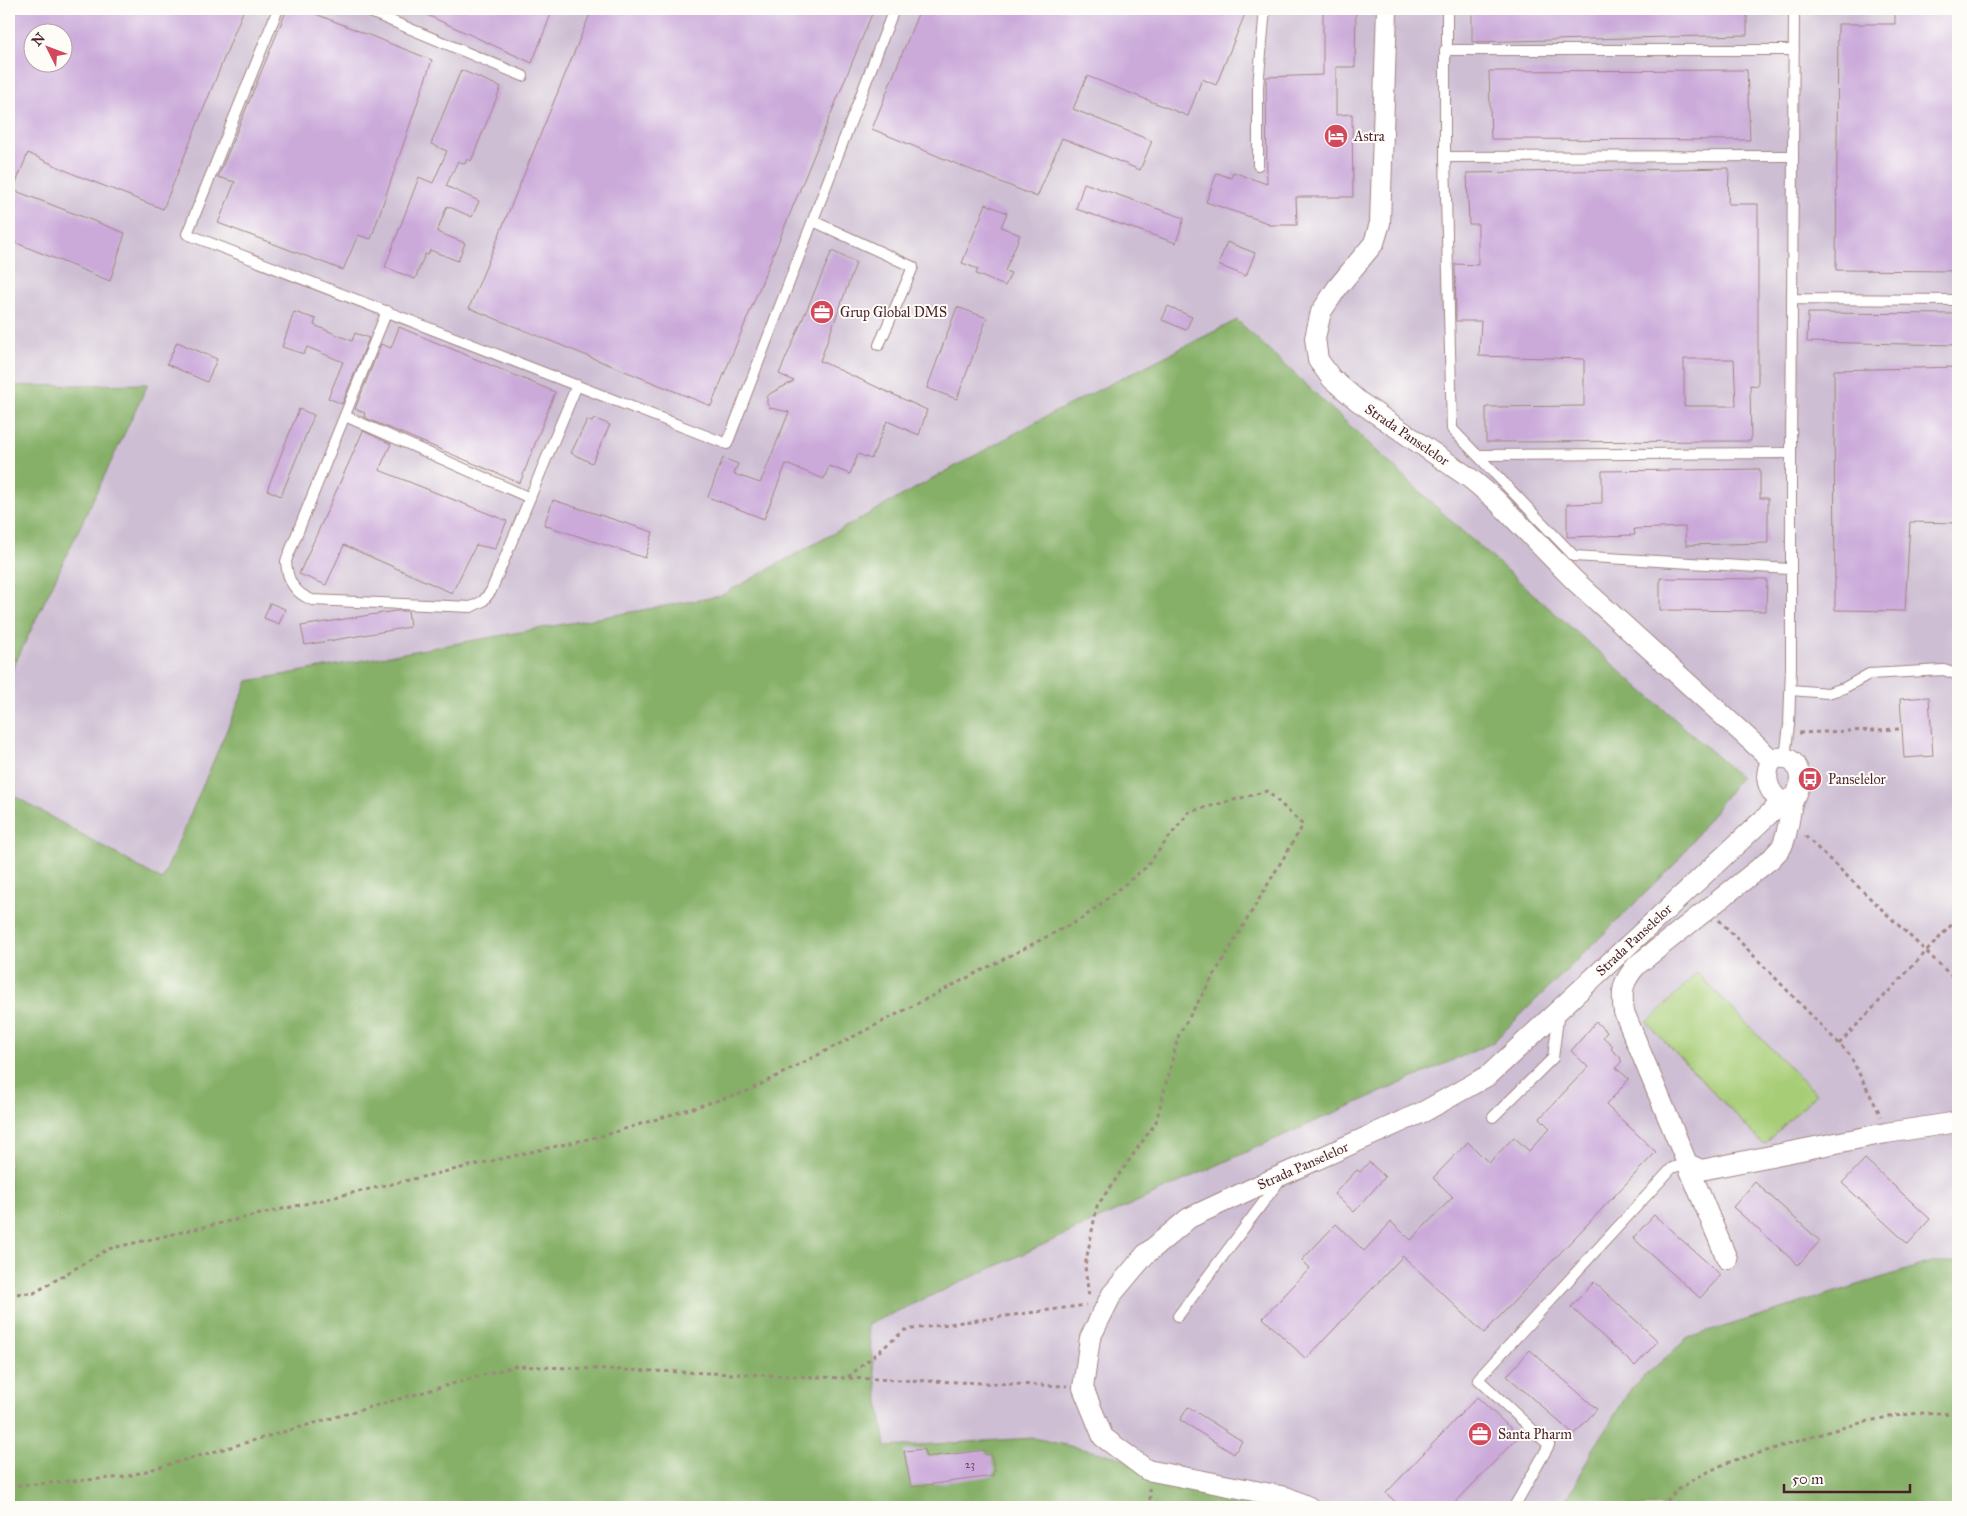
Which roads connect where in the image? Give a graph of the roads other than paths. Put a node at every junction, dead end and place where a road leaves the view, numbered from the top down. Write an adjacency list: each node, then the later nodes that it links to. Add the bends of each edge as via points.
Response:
1 (278, 9): 17 (lane, via 187,234)
2 (363, 9): 10 (lane)
3 (894, 9): 14 (lane)
4 (1265, 9): 13 (lane, via 1258,86)
5 (1386, 9): 27 (street, Strada Panselelor, via 1380,223 1374,243 1321,312 1315,338 1318,360 1332,379 1358,401 1496,499 1579,585)
6 (1447, 9): 8 (lane)
7 (1794, 9): 9 (lane)
8 (1447, 43)
9 (1794, 50): 11 (lane); 12 (lane, via 1445,50)
10 (523, 76)
11 (1793, 156): 12 (lane); 15 (lane)
12 (1445, 157): 22 (lane, via 1452,430)
13 (1258, 164)
14 (813, 221): 18 (lane, via 913,267); 19 (lane, via 727,444)
15 (1792, 299): 16 (lane); 21 (lane)
16 (1958, 300)
17 (387, 312): 19 (lane); 20 (lane)
18 (880, 345)
19 (577, 385): 23 (lane)
20 (345, 416): 23 (lane); 23 (lane, via 286,561 289,580 305,597 312,600 471,607 490,591)
21 (1791, 454): 22 (lane); 24 (lane)
22 (1477, 455): 24 (lane, via 1574,556)
23 (530, 498)
24 (1790, 569): 26 (lane)
25 (1958, 674): 26 (lane, via 1944,670 1869,674 1828,693)
26 (1791, 690): 27 (lane, via 1789,733)
27 (1778, 758): 28 (street, via 1768,769 1767,782 1772,794); 28 (street, Strada Panselelor, via 1792,761 1797,767 1800,786)
28 (1787, 800): 29 (street, Strada Panselelor); 32 (street, Strada Panselelor, via 1788,820 1782,847 1637,965 1623,987 1624,1012)
29 (1559, 1010): 30 (lane, via 1553,1058); 33 (street, Strada Panselelor, via 1489,1076 1425,1111)
30 (1493, 1117)
31 (1958, 1122): 32 (street, via 1701,1170)
32 (1686, 1163): 34 (street, Strada Panselelor); 37 (lane, via 1672,1168 1478,1379 1549,1445)
33 (1285, 1174): 35 (lane); 36 (street, Strada Panselelor, via 1189,1218 1145,1255 1112,1294 1090,1338 1082,1388 1103,1437 1147,1470 1286,1497)
34 (1727, 1259)
35 (1178, 1316)
36 (1309, 1507)
37 (1514, 1507)

